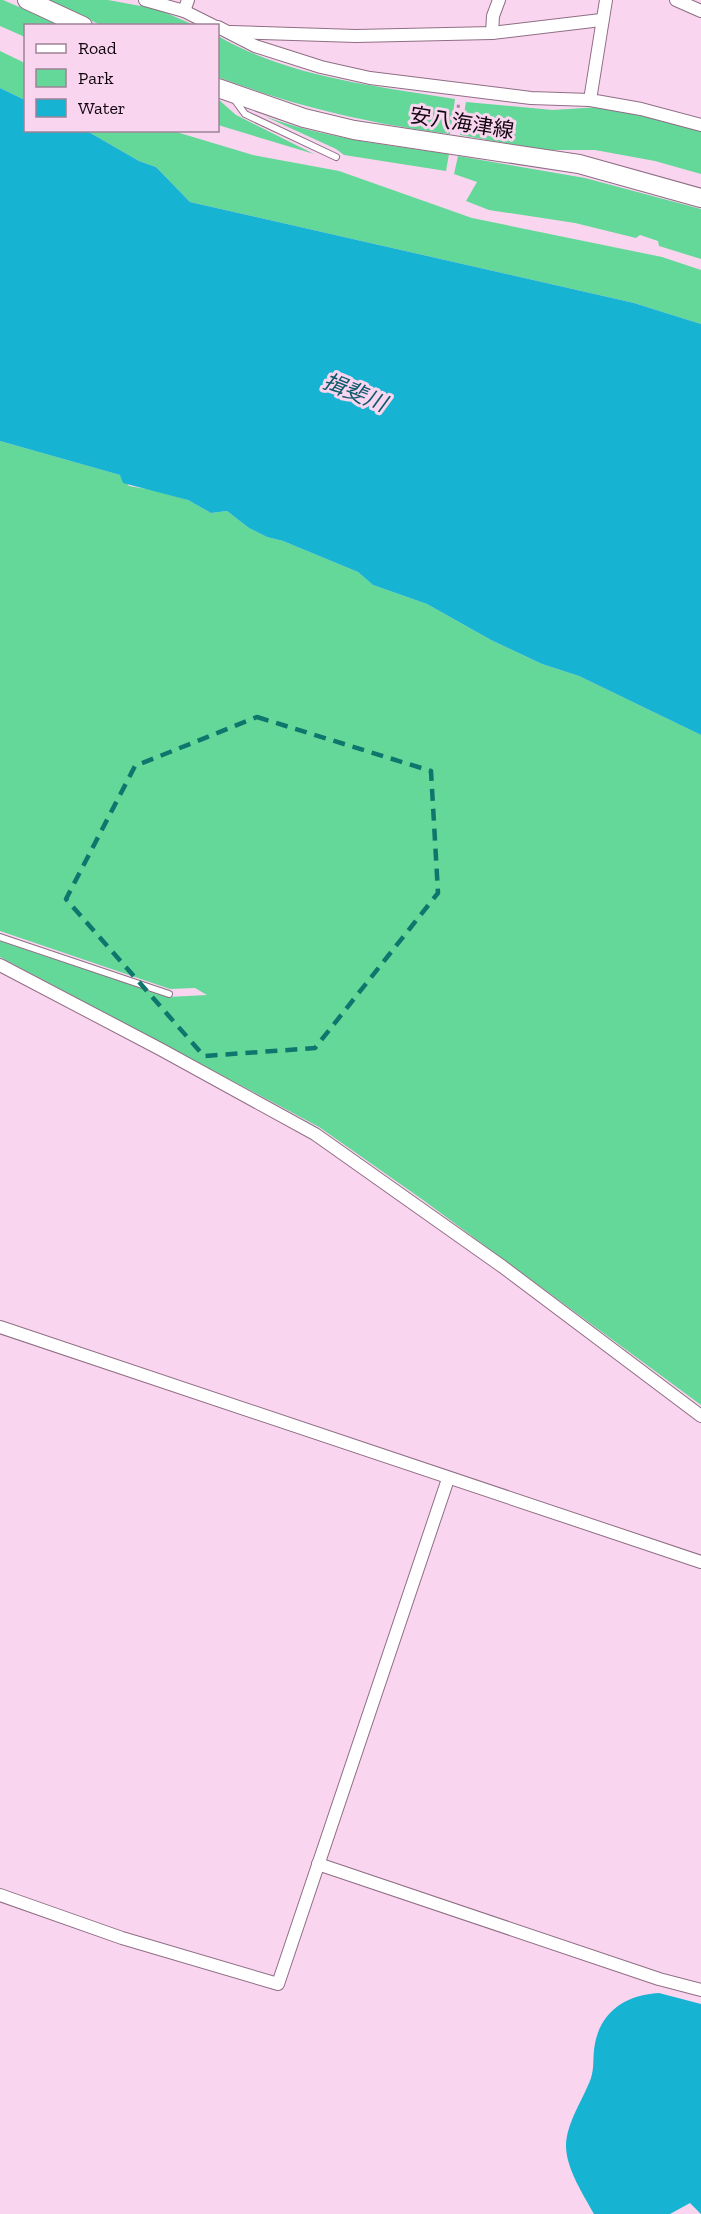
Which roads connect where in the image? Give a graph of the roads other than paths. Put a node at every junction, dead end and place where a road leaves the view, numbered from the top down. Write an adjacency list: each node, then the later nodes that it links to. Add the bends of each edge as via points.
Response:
1 (27, 0): 9 (main road)
2 (145, 0): 6 (street)
3 (499, 0): 12 (street)
4 (606, 0): 8 (street)
5 (676, 0): 7 (street)
6 (186, 6): 10 (street)
7 (701, 10)
8 (601, 20): 12 (street); 14 (street)
9 (79, 24)
10 (214, 24)
11 (220, 28): 12 (street, via 356,36); 14 (street, via 255,46 370,78 531,98)
12 (492, 33)
13 (224, 91): 16 (lane, via 245,114); 17 (main road, 安八海津線, via 354,130 579,164)
14 (590, 100): 15 (street)
15 (701, 124)
16 (336, 157)
17 (701, 198)
18 (0, 937): 20 (lane)
19 (0, 965): 22 (street, via 315,1134)
20 (169, 994)
21 (0, 1327): 23 (street)
22 (701, 1416)
23 (448, 1479): 24 (street); 25 (street)
24 (701, 1562)
25 (318, 1864): 26 (street, via 278,1984 122,1938); 27 (street)
26 (0, 1895)
27 (701, 1990)

